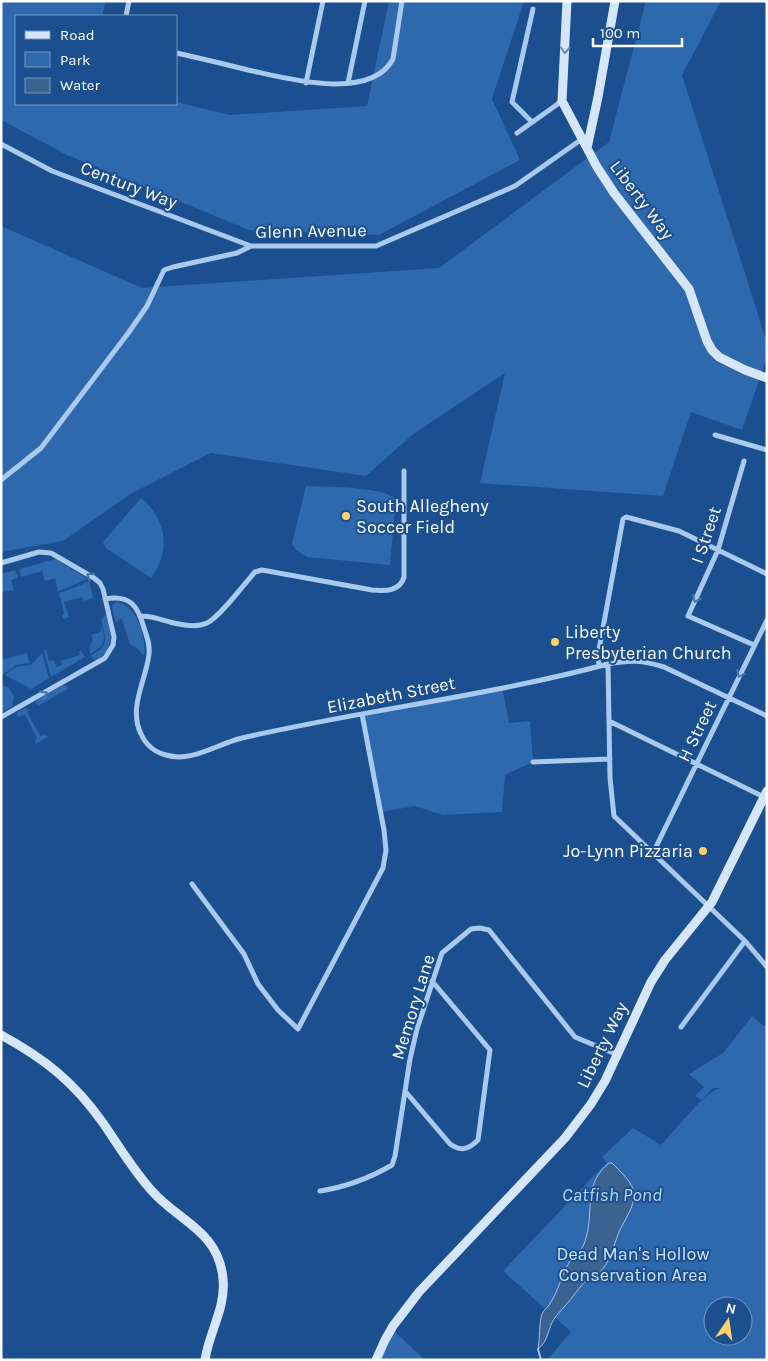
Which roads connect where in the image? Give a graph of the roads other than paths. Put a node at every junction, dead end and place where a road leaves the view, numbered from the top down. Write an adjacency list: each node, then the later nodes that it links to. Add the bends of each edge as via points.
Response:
1 (129, 1): 8 (street)
2 (365, 1): 11 (street)
3 (402, 1): 11 (street, via 393,59 389,66 369,79)
4 (568, 1): 12 (street, one-way to 12)
5 (615, 1): 17 (street)
6 (321, 2): 10 (street)
7 (532, 9): 13 (street, via 512,102)
8 (126, 15)
9 (178, 53): 10 (street)
10 (306, 83): 11 (street)
11 (348, 83)
12 (562, 101): 13 (street); 15 (street, Liberty Way)
13 (532, 122): 14 (street)
14 (517, 133)
15 (582, 139): 17 (street, Liberty Way); 18 (street, Glenn Avenue, via 515,186 376,246)
16 (1, 144): 18 (street, Century Way, via 52,171)
17 (586, 148): 19 (street, Liberty Way, via 614,193 689,288 712,350 719,357)
18 (251, 246): 24 (street, Glenn Avenue, via 237,253 164,270 147,306 41,448)
19 (767, 378)
20 (715, 435): 21 (street)
21 (767, 450)
22 (744, 461): 25 (street, I Street)
23 (404, 471): 29 (street, via 404,577 398,587 386,591 372,590 262,570 255,572 208,623 193,626)
24 (1, 480)
25 (718, 550): 27 (street); 31 (street, I Street, one-way to 31, via 688,616); 33 (street, via 679,531 626,517 623,519 598,654)
26 (1, 563): 28 (street, one-way to 26, via 100,583 51,552 39,552)
27 (767, 574)
28 (106, 599): 29 (street, via 114,597 132,602); 37 (street, one-way to 28, via 105,658 114,637)
29 (141, 616): 35 (street, Elizabeth Street, via 149,656 136,704 136,720 144,741 157,752 180,758 240,738)
30 (767, 620): 31 (street, H Street)
31 (754, 645): 34 (street, H Street, one-way to 34)
32 (608, 664): 33 (street, Elizabeth Street); 34 (street, Elizabeth Street, via 648,662); 38 (street)
33 (599, 666): 35 (street, Elizabeth Street)
34 (729, 697): 36 (street, Elizabeth Street); 41 (street, H Street)
35 (362, 714): 44 (street, via 384,830 386,850 383,868 298,1030 258,984 244,954)
36 (767, 716)
37 (1, 717)
38 (609, 721): 39 (street); 41 (street)
39 (610, 759): 40 (street); 43 (street, via 614,816)
40 (533, 762)
41 (697, 764): 42 (street); 43 (street, H Street)
42 (765, 794): 45 (street, Liberty Way)
43 (653, 853): 45 (street)
44 (192, 884)
45 (708, 906): 46 (street); 51 (street, Liberty Way, via 658,971)
46 (745, 941): 47 (street); 49 (street)
47 (767, 967)
48 (432, 981): 51 (street, Memory Lane, via 446,948 471,929 489,930 575,1037); 52 (street, Memory Lane, via 417,1029); 52 (street, via 490,1050 478,1140 465,1149 455,1148)
49 (681, 1027)
50 (1, 1035): 54 (street, via 62,1075 98,1116 153,1192 191,1222 208,1241 223,1279 220,1311)
51 (618, 1055): 55 (street, Liberty Way, via 580,1118 419,1292 384,1340)
52 (405, 1091): 53 (street, Memory Lane, via 392,1165 347,1184)
53 (320, 1191)
54 (205, 1360)
55 (376, 1360)

